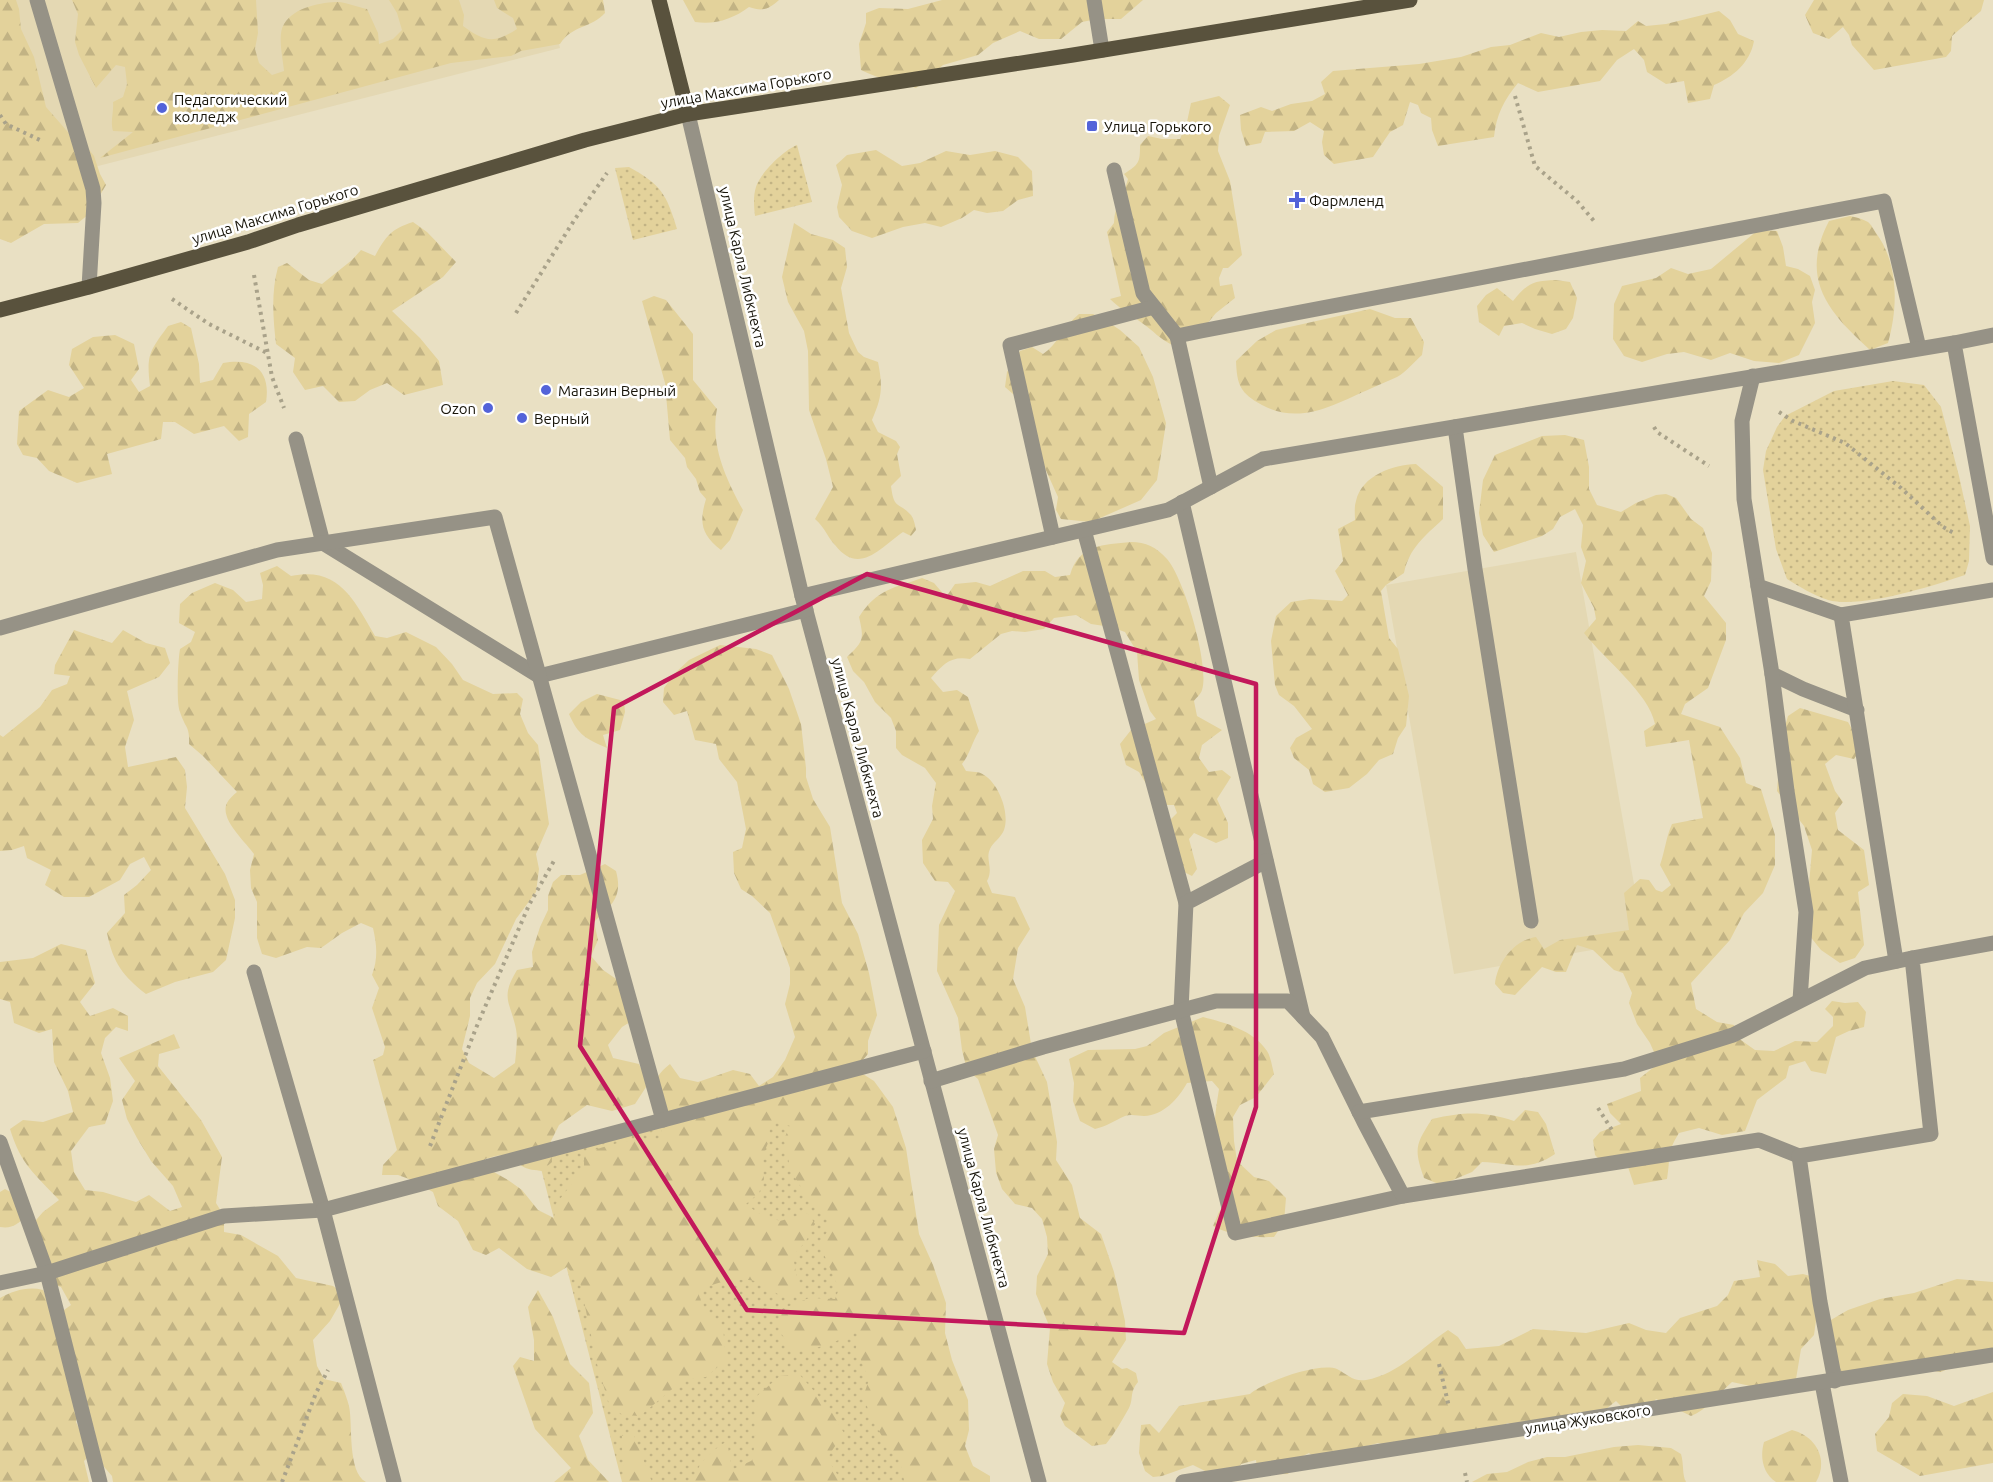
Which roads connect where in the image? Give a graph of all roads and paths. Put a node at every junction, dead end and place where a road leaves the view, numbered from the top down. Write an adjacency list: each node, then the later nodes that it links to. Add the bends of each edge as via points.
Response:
1 (37, 0): 13 (street, via 93,189)
2 (659, 0): 7 (main road, улица Карла Либкнехта)
3 (1094, 0): 5 (street)
4 (1410, 0): 5 (main road, улица Максима Горького)
5 (1102, 50): 7 (main road, улица Максима Горького)
6 (1515, 96): 11 (path, via 1535,166 1577,201)
7 (688, 114): 10 (main road, улица Максима Горького, via 585,140); 38 (street, улица Карла Либкнехта)
8 (1114, 170): 14 (street, via 1143,293)
9 (608, 173): 16 (path)
10 (248, 242): 12 (main road, улица Максима Горького); 21 (path)
11 (1620, 251): 18 (street); 20 (street, via 1884,201)
12 (134, 274): 13 (main road, улица Максима Горького); 21 (path, via 208,324)
13 (88, 287): 15 (main road, улица Максима Горького)
14 (1154, 307): 18 (street); 33 (street, via 1010,345)
15 (0, 309)
16 (516, 313)
17 (1993, 335): 19 (street)
18 (1177, 336): 29 (street)
19 (1954, 343): 20 (street); 35 (street)
20 (1919, 348): 22 (street)
21 (268, 353): 23 (path)
22 (1754, 376): 24 (street); 25 (street)
23 (273, 377)
24 (1749, 394): 28 (street, via 1742,421); 32 (path, via 1793,421 1845,443 1943,527)
25 (1631, 397): 26 (street); 28 (path, via 1657,432 1711,468)
26 (1455, 427): 29 (street, via 1263,459); 47 (street)
27 (296, 439): 34 (street)
28 (1743, 478): 36 (street)
29 (1211, 488): 30 (street)
30 (1182, 502): 31 (street, via 1168,510); 45 (street)
31 (1084, 530): 33 (street); 46 (street)
32 (1960, 536)
33 (1053, 537): 38 (street)
34 (323, 543): 40 (street, via 278,550); 42 (street); 42 (street, via 495,518)
35 (1993, 558)
36 (1758, 586): 39 (street); 41 (street)
37 (1993, 590): 39 (street)
38 (804, 603): 42 (street); 55 (street, улица Карла Либкнехта)
39 (1841, 615): 43 (street)
40 (0, 628)
41 (1772, 674): 43 (street); 52 (street, via 1806,912)
42 (539, 676): 44 (street)
43 (1857, 710): 50 (street)
44 (578, 816): 59 (street); 63 (path, via 529,906 476,1028 434,1141)
45 (1266, 861): 46 (street); 54 (street)
46 (1186, 903): 53 (street)
47 (1531, 921)
48 (1993, 943): 49 (street)
49 (1912, 958): 50 (street); 61 (street, via 1931,1134)
50 (1896, 961): 52 (street, via 1865,968)
51 (254, 972): 65 (street)
52 (1800, 1000): 56 (street, via 1733,1035 1624,1069)
53 (1181, 1010): 54 (street, via 1216,1001 1288,1001); 57 (street); 64 (street, via 1235,1233)
54 (1303, 1017): 58 (street, via 1322,1037)
55 (924, 1051): 57 (street, улица Карла Либкнехта); 59 (street)
56 (1578, 1077): 58 (street); 62 (path)
57 (931, 1081): 76 (street, улица Карла Либкнехта)
58 (1359, 1112): 64 (street)
59 (663, 1120): 63 (street)
60 (0, 1142): 66 (street)
61 (1799, 1156): 62 (street, via 1759,1140); 71 (street)
62 (1633, 1160): 64 (street)
63 (403, 1189): 65 (street)
64 (1403, 1196)
65 (323, 1210): 66 (street, via 224,1216); 68 (street)
66 (47, 1273): 67 (street); 73 (street)
67 (0, 1283)
68 (353, 1325): 74 (path, via 316,1394); 75 (street)
69 (1993, 1355): 71 (street, улица Жуковского)
70 (1439, 1364): 72 (path)
71 (1828, 1382): 72 (street, улица Жуковского); 78 (street)
72 (1456, 1440): 77 (street, улица Жуковского)
73 (100, 1482)
74 (282, 1482)
75 (394, 1482)
76 (1039, 1482)
77 (1183, 1482)
78 (1841, 1482)

